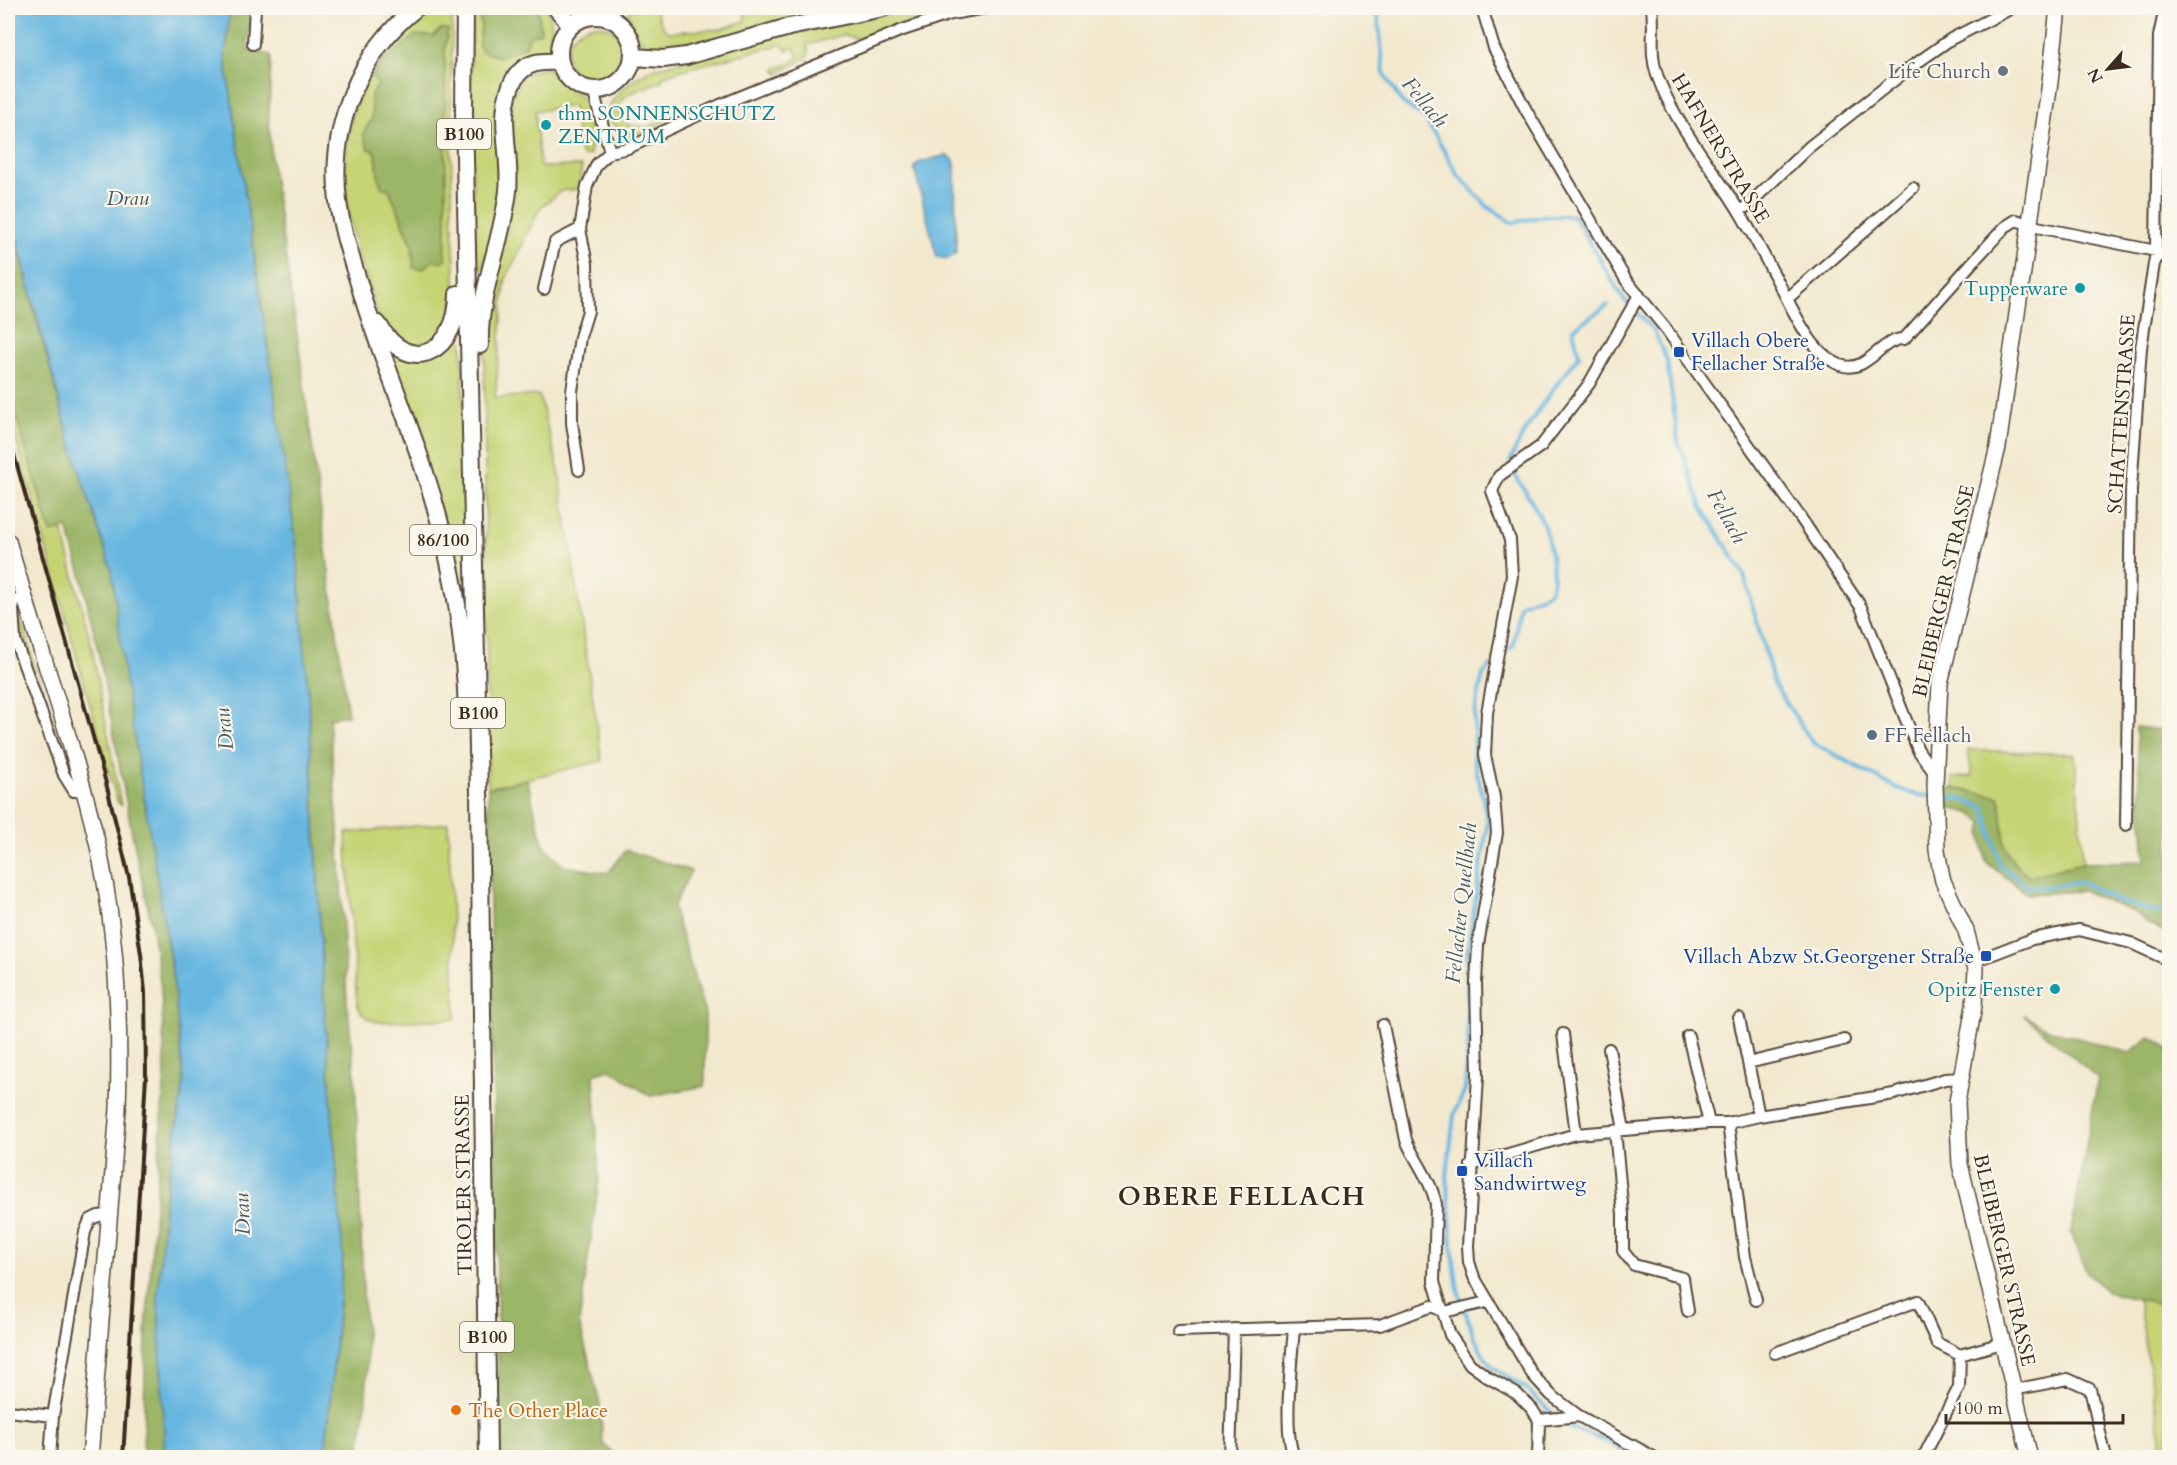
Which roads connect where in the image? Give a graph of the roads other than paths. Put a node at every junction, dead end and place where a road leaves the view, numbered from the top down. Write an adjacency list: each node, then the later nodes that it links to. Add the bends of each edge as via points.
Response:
1 (255, 8): 14 (street)
2 (416, 8): 27 (main road, 86/100, via 383,39 365,66 351,94 341,129 338,200)
3 (465, 8): 23 (main road, B100)
4 (556, 8): 13 (main road)
5 (883, 8): 15 (main road, via 779,29 686,56)
6 (986, 8): 18 (street, via 951,14 900,31 720,105 628,148)
7 (1482, 8): 29 (street, via 1494,48 1626,280)
8 (1652, 8): 20 (street, HAFNERSTRASSE, via 1652,58 1663,90)
9 (2012, 8): 20 (street, via 1951,39 1911,67 1809,147)
10 (2058, 8): 21 (main road, BLEIBERGER STRASSE)
11 (2165, 8): 24 (street, SCHATTENSTRASSE, via 2159,36)
12 (613, 13): 13 (main road, via 585,17); 15 (main road, via 632,40)
13 (571, 25): 16 (main road, via 560,44)
14 (253, 44)
15 (634, 57): 17 (main road, via 617,84)
16 (560, 63): 17 (main road, via 571,80); 30 (main road, via 541,61 527,66 516,76 509,91 505,108 508,190 485,288 479,330 481,374)
17 (594, 90): 18 (street)
18 (610, 152): 22 (street, via 597,165 587,186)
19 (1913, 189): 28 (street)
20 (1739, 210): 28 (street, HAFNERSTRASSE)
21 (2029, 223): 24 (street); 28 (street, HAFNERSTRASSE, via 2016,220 2005,227 1904,339 1858,366 1842,366 1818,348); 33 (main road, BLEIBERGER STRASSE, via 1998,447 1940,683)
22 (580, 229): 26 (street, via 555,243); 31 (street, via 587,264 588,311 572,391)
23 (467, 236): 27 (main road, 86/100, via 458,272 458,312 451,332 430,352 416,354 389,341); 30 (main road, B100)
24 (2156, 251): 25 (street); 35 (street, SCHATTENSTRASSE, via 2140,348 2132,489)
25 (2169, 262)
26 (544, 289)
27 (363, 294): 34 (main road, 86/100, via 440,522 462,647 469,777)
28 (1787, 299)
29 (1634, 304): 33 (street, via 1666,329 1861,608 1918,750); 51 (street, via 1589,384 1541,446 1499,476 1492,491 1510,540 1512,576 1487,713 1485,755 1497,833 1478,941 1478,1076)
30 (471, 405): 34 (main road, B100)
31 (579, 470)
32 (8, 541): 52 (main road, via 83,788 109,905 120,1058)
33 (1935, 779): 36 (main road, BLEIBERGER STRASSE, via 1937,850 1943,881)
34 (479, 794): 70 (main road, TIROLER STRASSE / B100)
35 (2126, 825)
36 (1975, 961): 37 (street, via 2032,939 2079,930 2131,944); 45 (main road, BLEIBERGER STRASSE, via 1974,1006)
37 (2169, 961)
38 (1739, 1018): 44 (street)
39 (1383, 1025): 56 (street, via 1406,1140 1434,1192 1434,1282)
40 (1563, 1034): 50 (street)
41 (1688, 1036): 47 (street)
42 (1844, 1040): 44 (street)
43 (1609, 1049): 49 (street)
44 (1749, 1063): 46 (street)
45 (1960, 1078): 46 (street, via 1894,1094); 60 (main road, BLEIBERGER STRASSE, via 1960,1164)
46 (1759, 1116): 48 (street)
47 (1709, 1123): 48 (street); 49 (street)
48 (1728, 1123): 53 (street, via 1745,1257)
49 (1619, 1131): 50 (street); 55 (street, via 1623,1251 1634,1265 1683,1278)
50 (1576, 1134): 51 (street)
51 (1471, 1165): 54 (street, via 1468,1246 1474,1277)
52 (109, 1215): 65 (street, via 90,1220 85,1232); 69 (main road)
53 (1756, 1300)
54 (1487, 1302): 56 (street); 66 (street, via 1532,1374)
55 (1688, 1311)
56 (1444, 1312): 57 (street, via 1432,1306 1380,1325); 67 (street, via 1450,1335 1470,1364 1516,1394)
57 (1294, 1328): 58 (street); 72 (street, via 1289,1417)
58 (1234, 1329): 59 (street); 71 (street)
59 (1178, 1331)
60 (2002, 1343): 62 (street); 63 (main road, BLEIBERGER STRASSE)
61 (1774, 1353): 62 (street, via 1918,1301 1937,1343)
62 (1960, 1355): 75 (street, via 1959,1387)
63 (2013, 1390): 76 (main road, BLEIBERGER STRASSE); 77 (street, BLEIBERGER STRASSE, via 2068,1379 2090,1389)
64 (8, 1411): 65 (street)
65 (53, 1416): 68 (street)
66 (1579, 1416): 67 (street); 74 (street)
67 (1543, 1420): 73 (street)
68 (50, 1458)
69 (90, 1458)
70 (488, 1458)
71 (1230, 1458)
72 (1295, 1458)
73 (1538, 1458)
74 (1656, 1458)
75 (1923, 1458)
76 (2030, 1458)
77 (2106, 1458)

